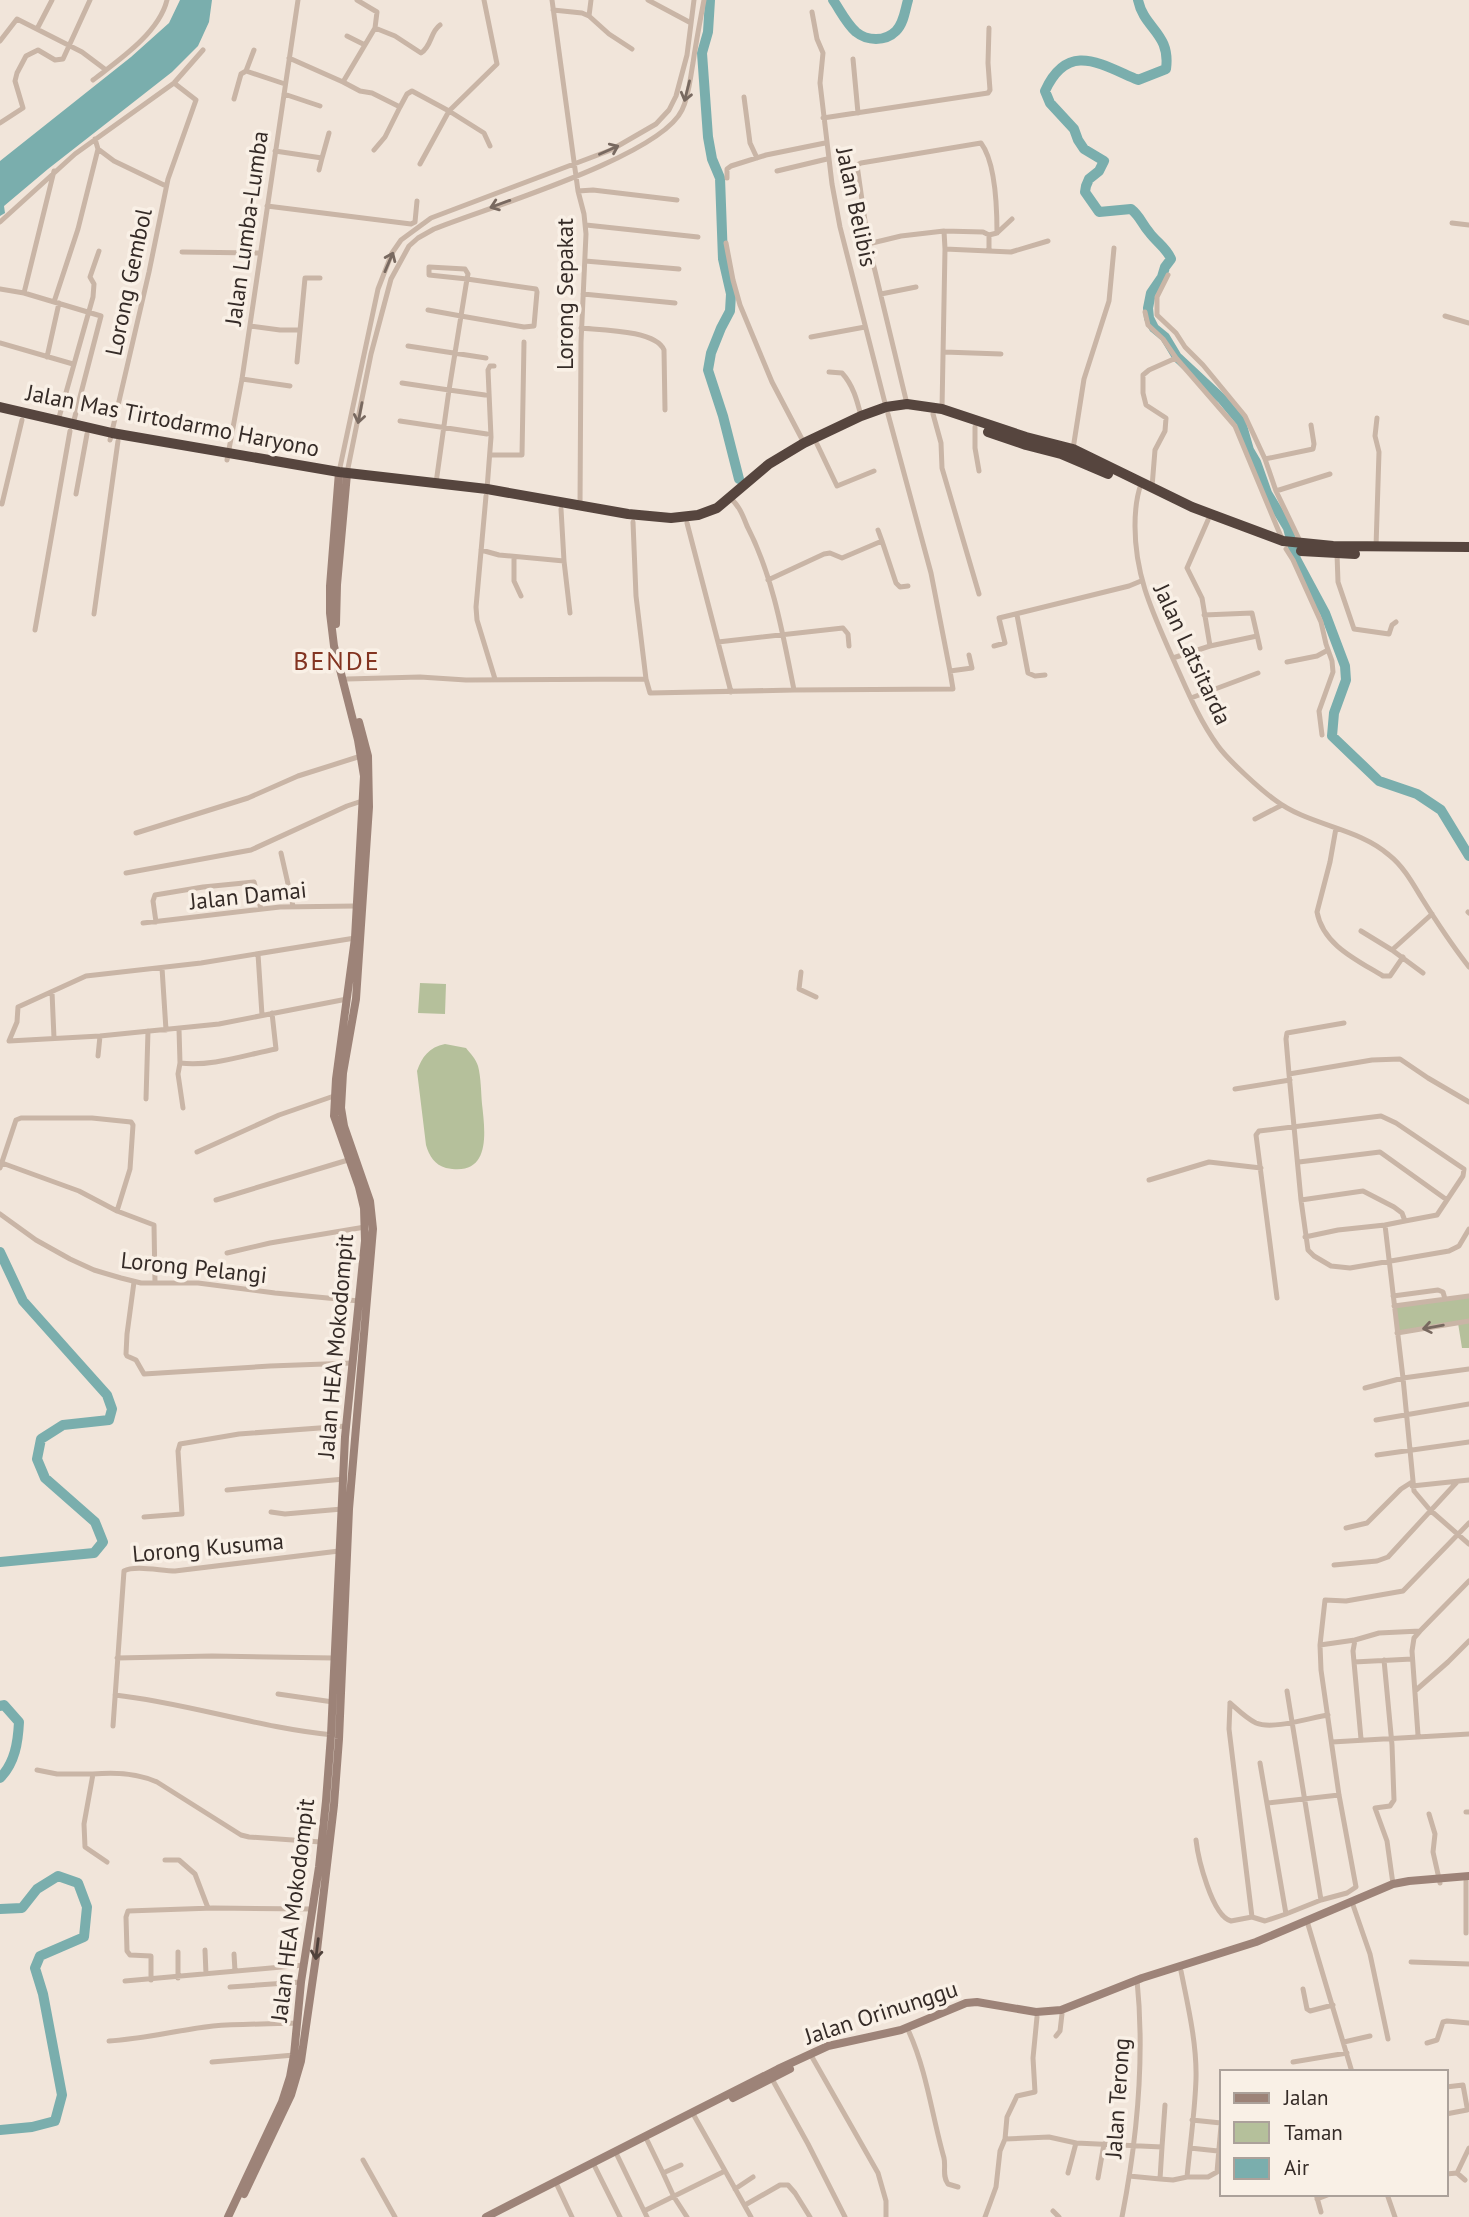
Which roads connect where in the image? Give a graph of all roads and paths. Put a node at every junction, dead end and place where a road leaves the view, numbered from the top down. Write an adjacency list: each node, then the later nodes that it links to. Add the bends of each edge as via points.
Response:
1 (52, 0): 19 (street)
2 (90, 0): 23 (street)
3 (167, 0): 29 (street, via 159,22)
4 (298, 0): 27 (street, Jalan Lumba-Lumba)
5 (357, 0): 18 (street, via 377,12)
6 (484, 0): 40 (street, via 497,64)
7 (552, 0): 12 (street, Lorong Sepakat)
8 (591, 0): 14 (street)
9 (648, 0): 15 (street)
10 (694, 0): 15 (street)
11 (704, 0): 59 (street, one-way to 59, via 682,112 656,137)
12 (553, 10): 14 (street); 55 (street, Lorong Sepakat)
13 (812, 12): 42 (street, Jalan Belibis, via 823,53)
14 (589, 16): 24 (street)
15 (691, 23): 55 (street, one-way to 15, via 631,140 668,110 687,55)
16 (440, 25): 18 (street, via 421,53)
17 (989, 27): 41 (street, via 988,93)
18 (375, 28): 22 (street)
19 (37, 29): 21 (street, via 17,19); 23 (street)
20 (347, 36): 22 (street)
21 (0, 41)
22 (365, 45): 32 (street)
23 (70, 46): 29 (street); 43 (street, via 61,60 37,50 26,56 15,81 23,108)
24 (632, 49)
25 (203, 50): 33 (street)
26 (254, 50): 30 (street)
27 (289, 58): 32 (street); 34 (street, Jalan Lumba-Lumba)
28 (853, 59): 41 (street)
29 (106, 70): 31 (street)
30 (246, 71): 34 (street); 37 (street)
31 (93, 80)
32 (343, 82): 39 (street)
33 (174, 83): 45 (street); 61 (street, Lorong Gembol, via 196,100)
34 (285, 84): 35 (street, Jalan Lumba-Lumba)
35 (284, 94): 38 (street); 50 (street, Jalan Lumba-Lumba)
36 (744, 97): 52 (street, via 750,143)
37 (234, 99)
38 (320, 106)
39 (400, 107): 40 (street, via 412,91); 49 (street)
40 (449, 111): 47 (street, via 484,133); 54 (street)
41 (858, 113): 42 (street)
42 (823, 118): 46 (street, Jalan Belibis)
43 (0, 123)
44 (329, 133): 51 (street)
45 (95, 139): 48 (street); 57 (street)
46 (825, 143): 52 (street); 53 (street, Jalan Belibis)
47 (490, 146)
48 (98, 149): 61 (street); 94 (street)
49 (374, 150)
50 (275, 151): 51 (street); 65 (street, Jalan Lumba-Lumba)
51 (322, 158): 56 (street)
52 (757, 158): 60 (street, via 731,166)
53 (827, 159): 58 (street); 103 (street, Jalan Belibis)
54 (420, 164)
55 (574, 164): 59 (street, Lorong Sepakat); 153 (street, one-way to 55, via 378,289 401,240 431,218)
56 (319, 170)
57 (54, 171): 67 (street); 91 (street)
58 (777, 171)
59 (576, 177): 62 (street, Lorong Sepakat); 153 (street, one-way to 153, via 434,229 409,246 391,279)
60 (727, 178)
61 (166, 186): 143 (street, Lorong Gembol)
62 (578, 191): 63 (street); 69 (street, Lorong Sepakat)
63 (677, 200)
64 (417, 201): 65 (street, via 416,221 411,224)
65 (267, 206): 83 (street, Jalan Lumba-Lumba)
66 (1012, 219): 72 (street)
67 (0, 222)
68 (1452, 223): 70 (street)
69 (586, 225): 74 (street); 84 (street, Lorong Sepakat)
70 (1469, 225)
71 (944, 231): 73 (street); 77 (street); 79 (street)
72 (997, 233): 73 (street); 77 (street, via 994,183 979,143 859,163)
73 (989, 235): 80 (street)
74 (698, 237)
75 (1048, 240): 80 (street, via 1011,252)
76 (726, 243): 144 (street, via 740,305)
77 (868, 244): 93 (street)
78 (1114, 248): 146 (street, via 1109,301 1084,379)
79 (945, 249): 80 (street); 110 (street)
80 (989, 250)
81 (99, 251): 97 (street, via 90,278 94,284)
82 (182, 252): 83 (street)
83 (260, 253): 102 (street, Jalan Lumba-Lumba)
84 (585, 261): 85 (street); 92 (street, Lorong Sepakat)
85 (679, 269)
86 (1168, 275): 149 (street, via 1157,297 1157,315 1245,416)
87 (320, 278): 105 (street, via 305,278)
88 (467, 279): 88 (street, via 429,275 427,270 430,266 466,269); 99 (street); 99 (street, via 536,289 534,323 524,327)
89 (916, 287): 93 (street)
90 (0, 289): 91 (street)
91 (24, 293): 94 (street)
92 (583, 294): 95 (street); 104 (street, Lorong Sepakat)
93 (881, 294): 125 (street)
94 (57, 303): 97 (street); 113 (street)
95 (675, 303)
96 (428, 310): 99 (street)
97 (89, 312): 117 (street); 140 (street, via 102,318)
98 (1144, 313): 115 (street, via 1148,325)
99 (461, 316): 111 (street)
100 (1445, 316): 101 (street)
101 (1469, 323)
102 (250, 326): 105 (street); 120 (street, Jalan Lumba-Lumba)
103 (865, 327): 106 (street); 128 (street, Jalan Belibis)
104 (581, 328): 127 (street, via 647,335 662,345); 164 (street, Lorong Sepakat)
105 (300, 330): 116 (street)
106 (811, 337)
107 (524, 342): 147 (street, via 522,455)
108 (0, 343): 113 (street)
109 (408, 346): 111 (street)
110 (944, 352): 112 (street); 129 (street)
111 (454, 353): 114 (street); 123 (street)
112 (1002, 354)
113 (47, 356): 117 (street)
114 (486, 358)
115 (1176, 358): 158 (street, via 1143,375 1146,405 1166,418 1155,450); 173 (street, via 1235,426)
116 (297, 362)
117 (73, 364): 134 (street)
118 (494, 366): 147 (street, via 488,376)
119 (829, 372): 131 (street, via 847,378)
120 (243, 379): 122 (street); 148 (street, Jalan Lumba-Lumba)
121 (402, 383): 123 (street)
122 (290, 386)
123 (449, 390): 124 (street); 137 (street)
124 (485, 395)
125 (906, 404): 128 (highway); 129 (highway)
126 (0, 407): 134 (highway, Jalan Mas Tirtodarmo Haryono)
127 (664, 410)
128 (887, 410): 129 (highway); 131 (highway); 138 (highway); 206 (street, Jalan Belibis, via 931,573)
129 (938, 412): 139 (highway); 146 (highway); 186 (street, via 942,468)
130 (0, 415): 133 (highway, Jalan Mas Tirtodarmo Haryono)
131 (861, 416): 138 (highway)
132 (1377, 418): 174 (street)
133 (22, 420): 140 (highway, Jalan Mas Tirtodarmo Haryono); 155 (street)
134 (58, 421): 140 (highway, Jalan Mas Tirtodarmo Haryono)
135 (400, 421): 137 (street)
136 (1311, 425): 149 (street, via 1313,449)
137 (445, 427): 142 (street); 156 (street)
138 (846, 427): 144 (highway); 145 (highway)
139 (975, 427): 151 (street); 157 (highway, via 1076,459)
140 (72, 428): 141 (highway, Jalan Mas Tirtodarmo Haryono); 143 (highway, Jalan Mas Tirtodarmo Haryono); 194 (street)
141 (86, 434): 143 (highway, Jalan Mas Tirtodarmo Haryono); 161 (street)
142 (487, 434)
143 (113, 438): 148 (highway, Jalan Mas Tirtodarmo Haryono); 190 (street, Lorong Gembol)
144 (804, 443): 162 (highway, via 769,464)
145 (817, 444): 150 (street, via 837,486); 162 (highway, via 774,468)
146 (1073, 449): 157 (highway)
147 (491, 455): 160 (street)
148 (228, 456): 153 (highway, Jalan Mas Tirtodarmo Haryono)
149 (1265, 459): 159 (street)
150 (874, 471)
151 (979, 471)
152 (1330, 474): 159 (street)
153 (342, 476): 156 (highway); 160 (highway); 188 (street, Jalan HEA Mokodompit)
154 (0, 479): 155 (street)
155 (7, 481): 163 (street)
156 (436, 483): 160 (highway)
157 (1140, 487): 158 (highway); 167 (highway); 184 (street, Jalan Latsitarda, via 1135,537)
158 (1152, 489): 171 (highway)
159 (1276, 491): 176 (street)
160 (481, 492): 164 (highway); 165 (highway); 177 (street)
161 (76, 494)
162 (732, 500): 166 (highway, via 686,517); 169 (highway, via 713,517); 183 (street, via 760,552)
163 (2, 503)
164 (580, 506): 166 (highway)
165 (561, 509): 166 (highway); 182 (street)
166 (609, 514): 168 (highway)
167 (1208, 520): 171 (highway); 192 (street, via 1187,568 1200,593)
168 (633, 522): 169 (highway); 210 (street)
169 (687, 523): 197 (street)
170 (878, 530): 172 (street)
171 (1266, 539): 173 (highway)
172 (882, 541): 183 (street, via 842,558 824,554); 185 (street, via 896,583)
173 (1286, 545): 176 (highway); 202 (street, via 1321,622)
174 (1376, 547): 176 (highway); 178 (highway)
175 (1469, 547): 178 (highway)
176 (1302, 548): 180 (highway)
177 (481, 550): 181 (street); 209 (street, via 476,611)
178 (1418, 550): 179 (highway); 180 (highway)
179 (1469, 553)
180 (1337, 554): 193 (street, via 1338,582 1354,629 1389,634)
181 (514, 557): 182 (street); 187 (street, via 514,581)
182 (564, 561): 189 (street)
183 (768, 580): 195 (street)
184 (1141, 581): 191 (street); 204 (street, Jalan Latsitarda)
185 (908, 586)
186 (979, 594)
187 (521, 596)
188 (333, 600): 211 (street, Jalan HEA Mokodompit); 216 (street, Jalan HEA Mokodompit, via 334,646)
189 (570, 613)
190 (94, 614)
191 (1017, 614): 199 (street, via 999,618 1005,643); 208 (street, via 1028,673)
192 (1204, 615): 196 (street, via 1252,613); 200 (street)
193 (1396, 622)
194 (35, 630)
195 (783, 634): 197 (street); 198 (street, via 843,628); 212 (street)
196 (1257, 636): 200 (street); 201 (street)
197 (718, 642): 213 (street)
198 (849, 646)
199 (994, 646)
200 (1210, 646): 204 (street)
201 (1260, 648)
202 (1328, 650): 205 (street); 215 (street, via 1333,672 1319,711)
203 (970, 655): 206 (street, via 972,668)
204 (1173, 658): 214 (street, Jalan Latsitarda)
205 (1287, 662)
206 (950, 671): 212 (street, via 953,689)
207 (1258, 673): 214 (street)
208 (1045, 675)
209 (495, 679): 210 (street); 211 (street)
210 (646, 679): 213 (street, via 652,694)
211 (347, 680): 222 (street, Jalan HEA Mokodompit, via 368,756)
212 (794, 690): 213 (street)
213 (731, 692)
214 (1191, 698): 218 (street, Jalan Latsitarda, via 1220,749)
215 (1322, 735)
216 (361, 756): 217 (street, Jalan HEA Mokodompit); 221 (street)
217 (363, 801): 222 (street, Jalan HEA Mokodompit); 224 (street, via 243,852)
218 (1282, 805): 219 (street); 220 (street, Jalan Latsitarda)
219 (1255, 819)
220 (1336, 828): 228 (street, Jalan Latsitarda, via 1372,842 1391,856); 235 (street, via 1318,918 1335,945 1382,976 1390,976)
221 (136, 833)
222 (365, 833): 225 (street, Jalan HEA Mokodompit); 242 (street, Jalan HEA Mokodompit)
223 (281, 853): 226 (street)
224 (126, 873)
225 (356, 905): 226 (street, Jalan Damai); 232 (street, Jalan HEA Mokodompit)
226 (293, 906): 227 (street, Jalan Damai)
227 (261, 909): 229 (street, Jalan Damai); 229 (street, via 254,882 203,887 155,895)
228 (1432, 914): 233 (street); 236 (street, Jalan Latsitarda)
229 (156, 922): 230 (street, Jalan Damai)
230 (143, 923)
231 (1362, 931): 233 (street)
232 (355, 938): 234 (street); 242 (street, Jalan HEA Mokodompit)
233 (1392, 950): 235 (street)
234 (258, 954): 237 (street); 244 (street)
235 (1403, 957): 239 (street)
236 (1469, 967)
237 (162, 968): 240 (street, via 86,976); 247 (street)
238 (801, 972): 241 (street, via 799,989)
239 (1423, 973)
240 (52, 992): 250 (street); 250 (street, via 18,1007 9,1041)
241 (816, 997)
242 (352, 998): 243 (street); 255 (street, Jalan HEA Mokodompit); 261 (street, Jalan HEA Mokodompit, via 341,1098)
243 (272, 1013): 244 (street); 252 (street, via 276,1048 229,1059)
244 (262, 1015): 246 (street)
245 (1344, 1023): 253 (street, via 1287,1033)
246 (179, 1029): 247 (street); 252 (street)
247 (166, 1030): 248 (street)
248 (148, 1031): 249 (street); 256 (street)
249 (100, 1036): 250 (street); 251 (street)
250 (54, 1038)
251 (98, 1056)
252 (180, 1063): 258 (street)
253 (1290, 1077): 254 (street); 257 (street, via 1372,1060 1400,1059); 259 (street)
254 (1236, 1089)
255 (334, 1096): 260 (street); 261 (street, Jalan HEA Mokodompit, via 334,1115)
256 (146, 1099)
257 (1469, 1102)
258 (183, 1108)
259 (1294, 1127): 262 (street); 264 (street, via 1256,1132); 268 (street, via 1386,1116 1464,1169)
260 (197, 1152)
261 (352, 1158): 266 (street); 273 (street, Jalan HEA Mokodompit); 280 (street, Jalan HEA Mokodompit, via 372,1212)
262 (1299, 1161): 267 (street); 268 (street, via 1380,1152)
263 (1, 1166): 269 (street, via 79,1191); 269 (street, via 16,1120 21,1118 131,1122 130,1169)
264 (1261, 1168): 265 (street, via 1209,1162); 283 (street)
265 (1149, 1180)
266 (216, 1200)
267 (1301, 1200): 271 (street, via 1363,1191 1394,1207); 275 (street)
268 (1447, 1200): 271 (street, via 1435,1216)
269 (117, 1211): 279 (street, via 154,1225)
270 (0, 1214): 278 (street, Lorong Pelangi, via 70,1259)
271 (1405, 1222): 272 (street)
272 (1385, 1225): 275 (street); 277 (street)
273 (365, 1227): 276 (street); 280 (street, Jalan HEA Mokodompit)
274 (1469, 1229): 277 (street, via 1455,1249)
275 (1305, 1237): 277 (street, via 1311,1254 1338,1268)
276 (227, 1252)
277 (1390, 1261): 281 (street)
278 (134, 1282): 279 (street, Lorong Pelangi); 289 (street, via 126,1354 144,1374)
279 (155, 1282): 285 (street, Lorong Pelangi)
280 (365, 1286): 285 (street, Jalan HEA Mokodompit); 294 (street, Jalan HEA Mokodompit)
281 (1393, 1296): 284 (street, via 1438,1290); 286 (street)
282 (1469, 1296): 284 (street)
283 (1277, 1298)
284 (1445, 1299): 286 (street)
285 (359, 1301): 289 (street, Jalan HEA Mokodompit)
286 (1394, 1306): 288 (street)
287 (1469, 1321): 288 (street, one-way to 288)
288 (1397, 1333): 291 (street)
289 (352, 1363): 294 (street, Jalan HEA Mokodompit)
290 (1469, 1369): 291 (street)
291 (1403, 1378): 292 (street); 295 (street)
292 (1365, 1388)
293 (1469, 1404): 295 (street)
294 (353, 1405): 297 (street, Jalan HEA Mokodompit); 317 (street, Jalan HEA Mokodompit)
295 (1407, 1415): 296 (street); 299 (street)
296 (1376, 1420)
297 (346, 1426): 301 (street, Jalan HEA Mokodompit); 309 (street, via 239,1434 180,1444 182,1513)
298 (1469, 1442): 299 (street)
299 (1410, 1451): 300 (street); 304 (street)
300 (1377, 1455)
301 (344, 1479): 305 (street); 306 (street, Jalan HEA Mokodompit)
302 (1469, 1480): 303 (street)
303 (1457, 1482): 304 (street); 307 (street)
304 (1412, 1484): 307 (street); 311 (street, via 1367,1523)
305 (227, 1490)
306 (342, 1509): 308 (street); 314 (street, Jalan HEA Mokodompit)
307 (1430, 1510): 312 (street); 315 (street, via 1385,1559)
308 (271, 1512)
309 (144, 1517)
310 (1469, 1523): 312 (street)
311 (1346, 1528)
312 (1458, 1534): 313 (street); 321 (street, via 1403,1591 1325,1600)
313 (1469, 1544)
314 (339, 1551): 317 (street, Jalan HEA Mokodompit); 322 (street, Lorong Kusuma, via 175,1571 128,1568 123,1575)
315 (1334, 1564)
316 (1469, 1581): 318 (street)
317 (341, 1585): 323 (street, Jalan HEA Mokodompit); 336 (street, Jalan HEA Mokodompit)
318 (1420, 1631): 319 (street, via 1379,1633); 324 (street)
319 (1355, 1640): 321 (street); 326 (street)
320 (1469, 1641): 328 (street)
321 (1320, 1644): 332 (street)
322 (117, 1658): 323 (street); 330 (street)
323 (334, 1658): 331 (street, Jalan HEA Mokodompit)
324 (1412, 1659): 325 (street); 328 (street)
325 (1384, 1660): 326 (street); 338 (street)
326 (1354, 1662): 339 (street)
327 (1287, 1691): 333 (street)
328 (1415, 1691): 337 (street)
329 (278, 1694): 331 (street)
330 (115, 1695): 334 (street); 336 (street)
331 (333, 1702): 336 (street, Jalan HEA Mokodompit)
332 (1328, 1715): 333 (street); 340 (street)
333 (1291, 1722): 345 (street); 361 (street, via 1261,1724 1230,1703 1228,1728)
334 (113, 1726)
335 (1469, 1734): 337 (street)
336 (335, 1735): 349 (street, Jalan HEA Mokodompit); 352 (street, Jalan HEA Mokodompit)
337 (1418, 1735): 338 (street)
338 (1391, 1737): 339 (street); 355 (street, via 1394,1800 1390,1806 1375,1808 1387,1841)
339 (1361, 1739): 340 (street)
340 (1332, 1742): 344 (street)
341 (1260, 1763): 346 (street)
342 (37, 1770): 343 (street)
343 (93, 1774): 349 (street, via 148,1778 241,1835); 351 (street, via 84,1844)
344 (1339, 1795): 345 (street); 356 (street)
345 (1303, 1799): 346 (street); 357 (street)
346 (1267, 1803): 360 (street)
347 (1429, 1814): 354 (street)
348 (1196, 1840): 361 (street, via 1205,1882 1223,1917 1231,1921)
349 (321, 1842): 352 (street, Jalan HEA Mokodompit)
350 (165, 1860): 358 (street, via 179,1860 195,1874)
351 (107, 1863)
352 (323, 1867): 359 (street, Jalan HEA Mokodompit); 362 (street, Jalan HEA Mokodompit)
353 (1468, 1879): 354 (street, Jalan Orinunggu); 364 (street)
354 (1440, 1880): 355 (street, Jalan Orinunggu); 356 (street, Jalan Orinunggu)
355 (1393, 1884): 356 (street, Jalan Orinunggu)
356 (1357, 1898): 357 (street, via 1347,1893); 363 (street, Jalan Orinunggu); 390 (street)
357 (1321, 1900): 360 (street)
358 (208, 1908): 359 (street); 376 (street, via 128,1912 127,1951 151,1956)
359 (313, 1909): 362 (street, Jalan HEA Mokodompit)
360 (1286, 1914): 361 (street, via 1265,1921)
361 (1252, 1917)
362 (316, 1920): 371 (street, Jalan HEA Mokodompit); 443 (street, Jalan HEA Mokodompit, one-way to 443, via 298,2074)
363 (1308, 1923): 367 (street, Jalan Orinunggu); 382 (street)
364 (1466, 1933)
365 (205, 1950): 374 (street)
366 (178, 1952): 375 (street)
367 (1231, 1952): 373 (street, Jalan Orinunggu); 379 (street, Jalan Orinunggu)
368 (234, 1954): 372 (street)
369 (1411, 1962): 370 (street)
370 (1469, 1964)
371 (304, 1965): 372 (street); 378 (street, Jalan HEA Mokodompit)
372 (235, 1971): 374 (street)
373 (1181, 1971): 379 (street, Jalan Orinunggu); 405 (street, via 1196,2070)
374 (206, 1975): 375 (street)
375 (178, 1978): 376 (street)
376 (151, 1980): 377 (street)
377 (125, 1981)
378 (301, 1982): 380 (street); 386 (street, Jalan HEA Mokodompit)
379 (1137, 1982): 383 (street, Jalan Orinunggu); 404 (street, Jalan Orinunggu, via 1051,2012 967,2003 901,2030 818,2050); 412 (street, Jalan Terong, via 1139,2071)
380 (230, 1987)
381 (1303, 1989): 382 (street, via 1310,2011)
382 (1333, 2006): 392 (street)
383 (1062, 2014): 384 (street, Jalan Orinunggu); 388 (street)
384 (1037, 2017): 387 (street, Jalan Orinunggu, via 972,2007); 408 (street, via 1035,2092 1017,2096 1007,2117)
385 (1469, 2022): 393 (street, via 1443,2022 1437,2040)
386 (297, 2023): 391 (street, via 214,2026); 395 (street, Jalan HEA Mokodompit)
387 (909, 2032): 396 (street, Jalan Orinunggu); 433 (street, via 934,2112 944,2178)
388 (1056, 2036)
389 (1370, 2036): 392 (street)
390 (1388, 2039)
391 (109, 2041)
392 (1344, 2042): 394 (street)
393 (1427, 2043)
394 (1347, 2053): 398 (street); 399 (street)
395 (294, 2055): 397 (street); 443 (street, Jalan HEA Mokodompit, via 282,2102)
396 (812, 2057): 400 (street, Jalan Orinunggu); 452 (street, via 878,2173)
397 (212, 2062)
398 (1293, 2062)
399 (1351, 2070)
400 (772, 2079): 404 (street, Jalan Orinunggu); 451 (street)
401 (1448, 2087): 403 (street, via 1463,2085 1467,2110)
402 (1165, 2105): 413 (street)
403 (1448, 2114)
404 (694, 2115): 409 (street, Jalan Orinunggu); 419 (street, Jalan Orinunggu); 421 (street)
405 (1192, 2120): 406 (street); 414 (street)
406 (1220, 2128)
407 (1220, 2136): 416 (street)
408 (1005, 2139): 410 (street, via 1049,2137); 453 (street)
409 (647, 2140): 417 (street, Jalan Orinunggu); 422 (street)
410 (1076, 2143): 411 (street); 423 (street)
411 (1104, 2144): 412 (street); 429 (street)
412 (1133, 2145): 413 (street); 426 (street, Jalan Terong)
413 (1162, 2147): 430 (street)
414 (1190, 2148): 416 (street); 428 (street)
415 (1469, 2148): 424 (street)
416 (1218, 2151): 428 (street, via 1215,2175)
417 (617, 2155): 419 (street, Jalan Orinunggu); 442 (street)
418 (363, 2160): 444 (street)
419 (594, 2164): 432 (street, Jalan Orinunggu); 440 (street, Jalan Orinunggu); 447 (street)
420 (681, 2165): 422 (street)
421 (725, 2171): 434 (street); 436 (street)
422 (663, 2173): 436 (street)
423 (1068, 2173)
424 (1457, 2173): 425 (street); 431 (street)
425 (1448, 2174)
426 (1129, 2176): 430 (street); 455 (street, Jalan Terong)
427 (753, 2177): 434 (street)
428 (1187, 2177): 430 (street)
429 (1098, 2178)
430 (1160, 2179)
431 (1465, 2180)
432 (557, 2185): 440 (street, Jalan Orinunggu); 446 (street)
433 (958, 2187)
434 (735, 2189): 438 (street)
435 (1388, 2196): 456 (street)
436 (674, 2197): 442 (street); 448 (street)
437 (1316, 2197): 441 (street)
438 (745, 2205): 449 (street); 450 (street, via 788,2185)
439 (1053, 2211): 454 (street)
440 (499, 2212): 445 (street, Jalan Orinunggu)
441 (1321, 2212)
442 (646, 2214)
443 (230, 2217)
444 (394, 2217)
445 (486, 2217)
446 (572, 2217)
447 (620, 2217)
448 (687, 2217)
449 (751, 2217)
450 (810, 2217)
451 (845, 2217)
452 (886, 2217)
453 (985, 2217)
454 (1059, 2217)
455 (1122, 2217)
456 (1395, 2217)

